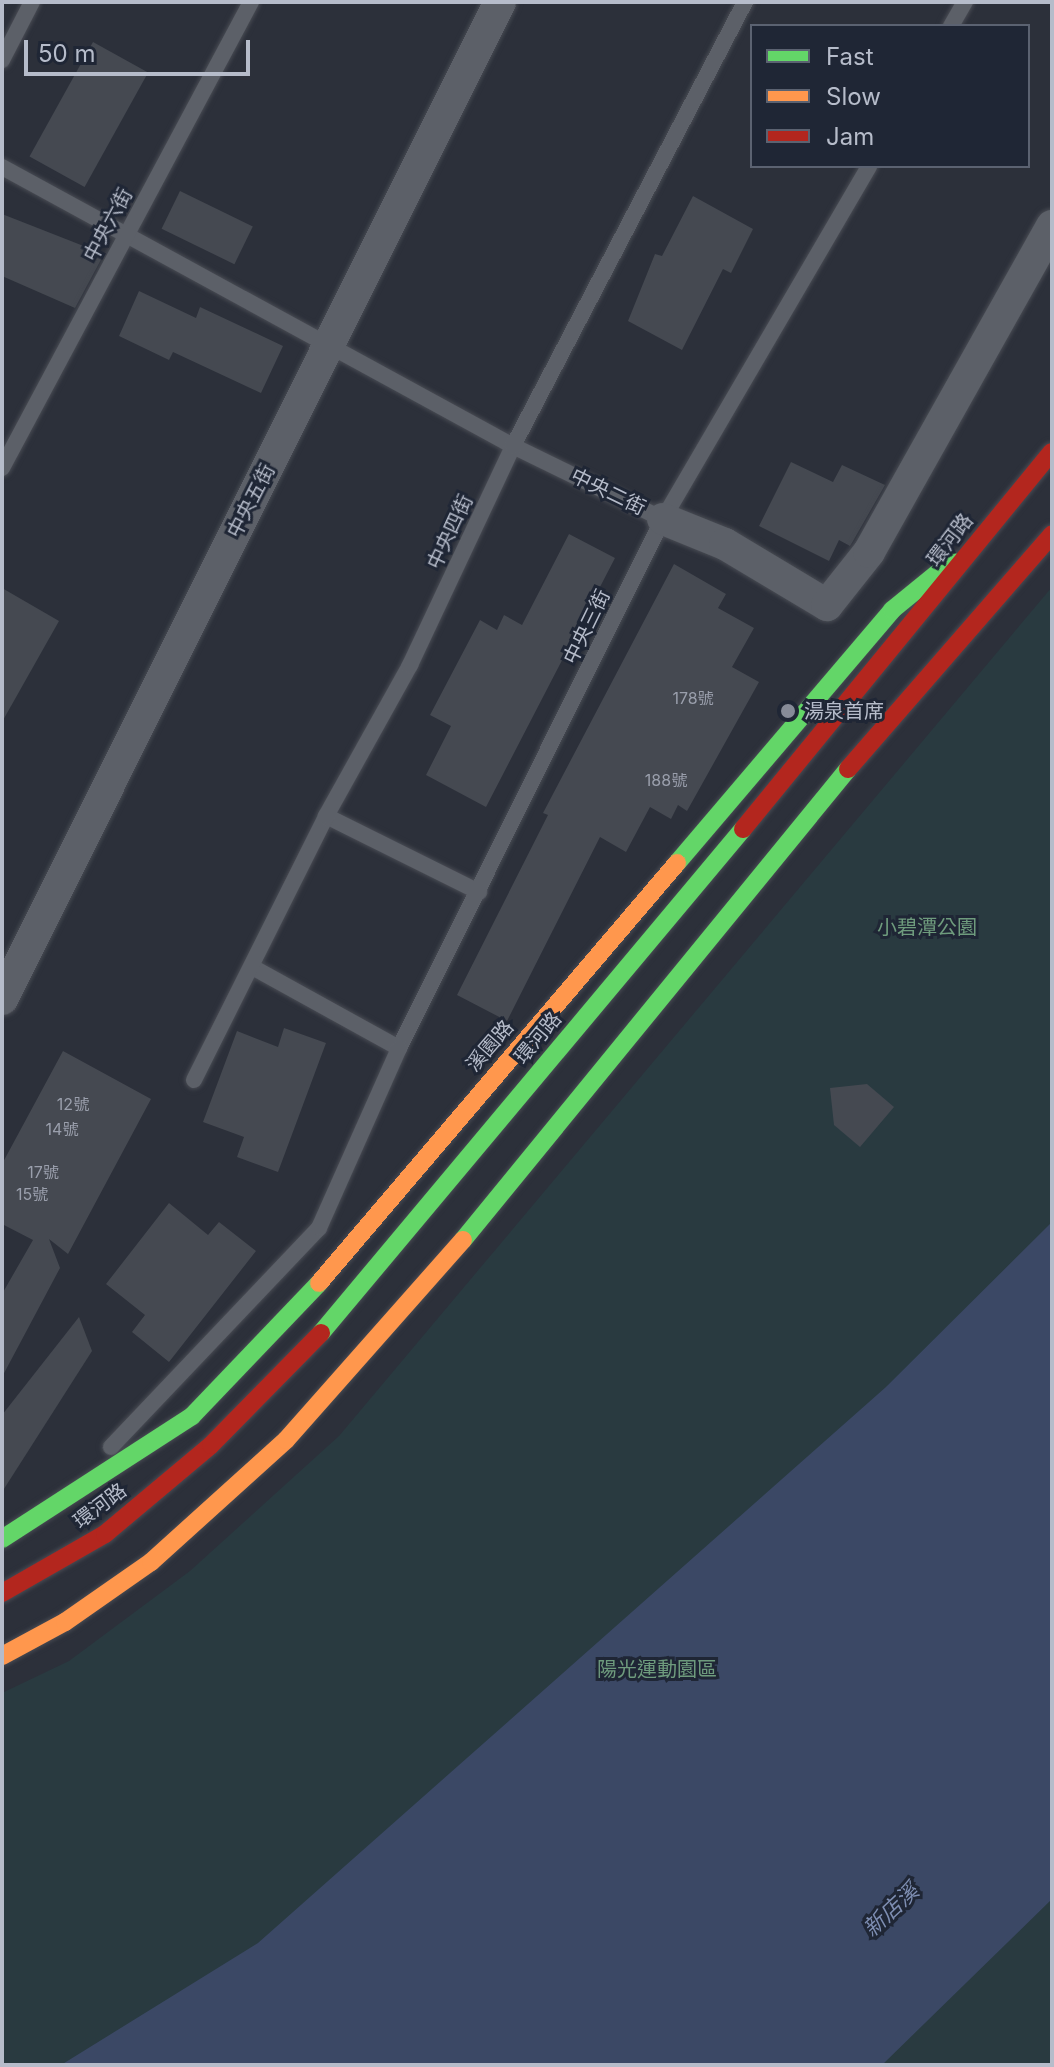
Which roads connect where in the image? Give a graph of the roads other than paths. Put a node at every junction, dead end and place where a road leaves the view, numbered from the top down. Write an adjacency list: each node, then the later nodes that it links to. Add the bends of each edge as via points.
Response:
1 (32, 2): 7 (lane)
2 (251, 2): 11 (lane, 中央六街)
3 (500, 2): 12 (street, 中央五街)
4 (745, 2): 13 (lane, 中央四街)
5 (965, 2): 6 (lane)
6 (952, 24)
7 (2, 60)
8 (2, 167): 11 (lane, 中央二街)
9 (868, 168): 16 (lane, 中央三街)
10 (1052, 226): 16 (street, 中央二街, via 869,552 827,605 725,544)
11 (126, 234): 12 (lane, 中央二街); 15 (lane, 中央六街)
12 (330, 347): 13 (lane, 中央二街); 22 (street, 中央五街)
13 (513, 446): 16 (lane, 中央二街); 19 (lane, 中央四街, via 410,665)
14 (1050, 455): 18 (main road, 環河路)
15 (2, 468)
16 (663, 519): 20 (lane, 中央三街)
17 (1052, 534): 28 (main road, via 932,666 437,1271 286,1440 151,1562 65,1622)
18 (975, 541): 25 (main road, 溪園路, via 892,610 292,1315 192,1416); 27 (main road, 環河路, via 912,627 324,1330 211,1445 105,1534)
19 (326, 816): 20 (lane); 21 (lane, 中央四街)
20 (479, 892): 23 (lane, 中央三街)
21 (254, 968): 23 (lane); 24 (lane, 中央四街)
22 (2, 999)
23 (399, 1048): 25 (lane, 中央三街, via 319,1228)
24 (194, 1080)
25 (61, 1501): 26 (main road, 溪園路)
26 (2, 1539)
27 (2, 1593)
28 (2, 1656)

